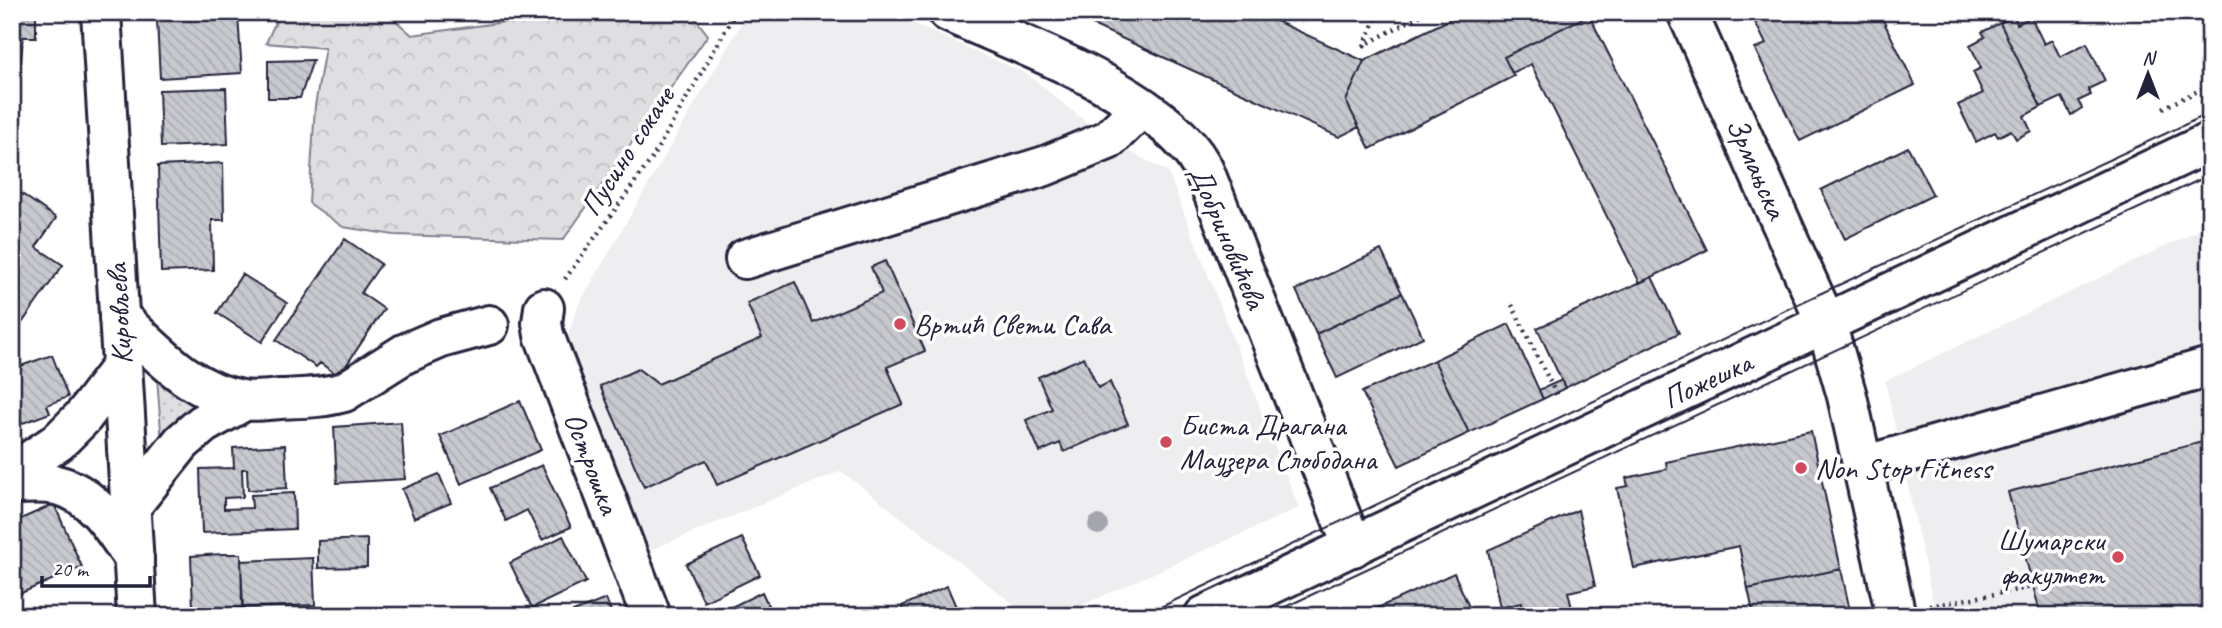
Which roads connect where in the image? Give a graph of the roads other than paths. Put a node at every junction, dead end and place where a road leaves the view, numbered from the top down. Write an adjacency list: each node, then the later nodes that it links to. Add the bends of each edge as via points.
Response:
1 (101, 12): 8 (street, Кировљева)
2 (948, 12): 4 (street, Добриновићева, via 1084,74)
3 (1687, 12): 9 (street, Зрмањска)
4 (1142, 107): 6 (street, via 1108,141 1077,155); 18 (street, Добриновићева, via 1174,133 1201,165)
5 (2210, 142): 9 (street, Пожешка)
6 (745, 259)
7 (544, 308): 22 (street, Острошка, via 544,335)
8 (120, 317): 11 (street, Кировљева); 13 (street, via 192,381 208,391)
9 (1826, 323): 14 (street, Зрмањска); 18 (street, Пожешка)
10 (489, 325): 13 (street, via 404,354 335,394)
11 (122, 366): 15 (street, via 58,442); 17 (street, Кировљева)
12 (2210, 367): 14 (street)
13 (244, 401): 17 (street, via 182,442)
14 (1863, 466): 20 (street, Зрмањска)
15 (12, 473)
16 (12, 484): 19 (street, via 44,483 76,494 103,515)
17 (131, 506): 19 (street, Кировљева)
18 (1353, 547): 23 (street, Пожешка)
19 (134, 559): 21 (street, Кировљева)
20 (1911, 611)
21 (136, 616)
22 (651, 616)
23 (1204, 616)

